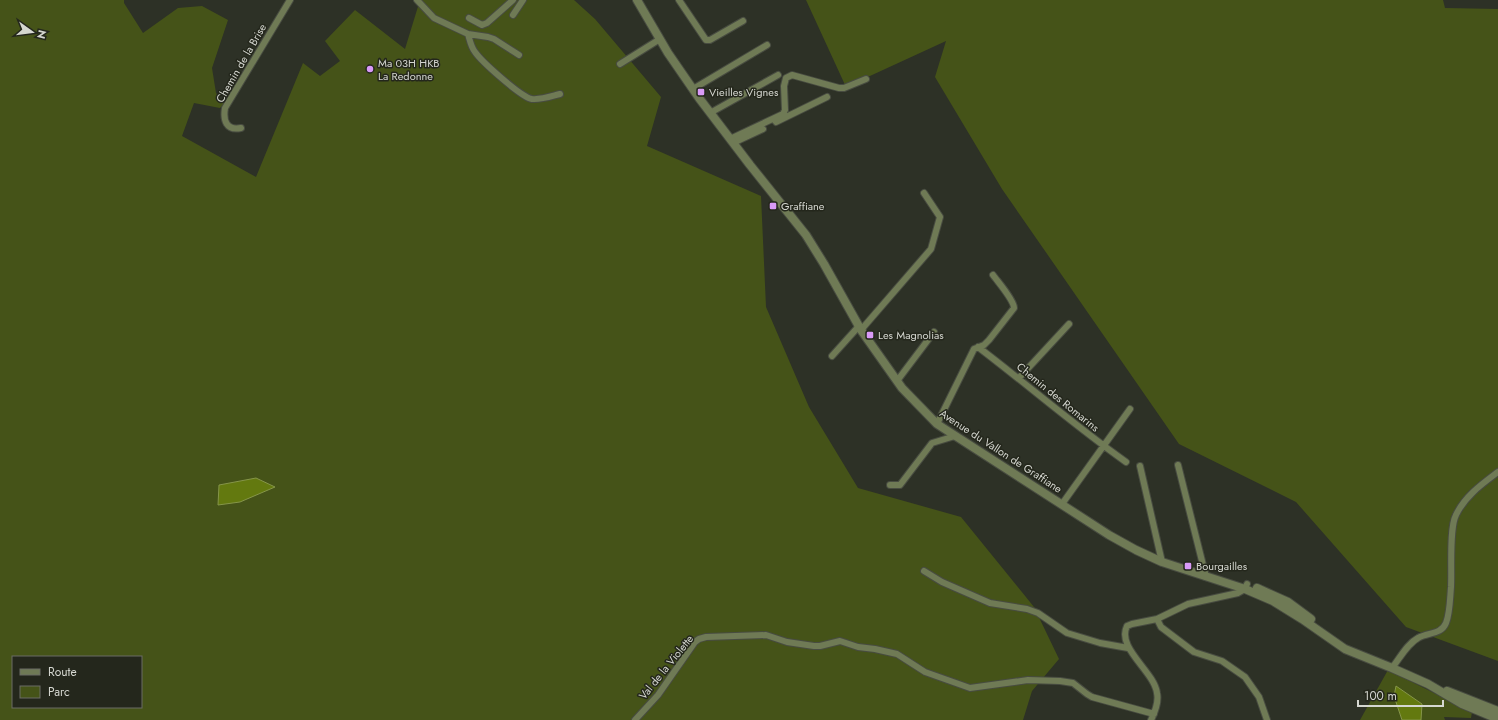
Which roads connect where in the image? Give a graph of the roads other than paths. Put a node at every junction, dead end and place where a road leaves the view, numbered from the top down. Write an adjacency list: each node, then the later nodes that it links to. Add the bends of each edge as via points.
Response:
1 (290, 0): 21 (street, Chemin de la Brise, via 225,108 225,122 230,127)
2 (417, 0): 10 (street, via 434,18)
3 (513, 0): 8 (street, via 487,23 482,25)
4 (523, 0): 7 (street)
5 (679, 0): 9 (street, via 706,40)
6 (639, 1): 11 (street, Avenue du Vallon de Graffiane)
7 (513, 15)
8 (469, 18)
9 (743, 21)
10 (468, 34): 13 (street, via 494,39); 18 (street, via 476,54 519,93 532,99)
11 (660, 39): 14 (street); 17 (street, Avenue du Vallon de Graffiane)
12 (767, 45): 17 (street)
13 (519, 55)
14 (620, 64)
15 (778, 74): 20 (street)
16 (866, 79): 22 (street, via 839,88 792,75 786,78 784,86 783,114)
17 (693, 89): 20 (street, Avenue du Vallon de Graffiane)
18 (560, 94)
19 (827, 97): 22 (street)
20 (710, 113): 22 (street, Avenue du Vallon de Graffiane)
21 (241, 128)
22 (731, 141): 26 (street, Avenue du Vallon de Graffiane, via 806,235)
23 (924, 193): 26 (street, via 940,217 930,250)
24 (992, 274): 28 (street, via 1014,308 989,340)
25 (1069, 324): 30 (street)
26 (860, 328): 29 (street); 31 (street, Avenue du Vallon de Graffiane)
27 (934, 332): 31 (street)
28 (978, 347): 30 (street, Chemin des Romarins); 33 (street, via 972,354)
29 (832, 356)
30 (1019, 378): 35 (street, Chemin des Romarins)
31 (897, 381): 33 (street, Avenue du Vallon de Graffiane)
32 (1130, 409): 35 (street)
33 (937, 424): 34 (street, Avenue du Vallon de Graffiane)
34 (955, 436): 40 (street, via 932,443 900,485); 41 (street, Avenue du Vallon de Graffiane)
35 (1103, 446): 36 (street, Chemin des Romarins); 41 (street)
36 (1126, 462)
37 (1178, 465): 44 (street)
38 (1140, 466): 42 (street)
39 (1498, 472): 48 (street, via 1470,494 1455,515 1452,529 1451,595 1444,628 1418,638 1409,645)
40 (890, 484)
41 (1062, 504): 42 (street, Avenue du Vallon de Graffiane, via 1132,548)
42 (1162, 562): 44 (street, Avenue du Vallon de Graffiane)
43 (924, 571): 47 (street, via 942,582 990,603 1032,611 1067,633)
44 (1206, 576): 45 (street, Avenue du Vallon de Graffiane)
45 (1246, 587): 46 (street, via 1238,593 1183,606); 48 (street, Avenue du Vallon de Graffiane, via 1302,619 1345,649)
46 (1157, 619): 47 (street, via 1127,626 1124,634); 54 (street, via 1161,627 1194,652 1222,661 1245,677 1259,697)
47 (1128, 648): 51 (street, via 1155,686 1158,698)
48 (1392, 668): 49 (street, Avenue du Vallon de Graffiane)
49 (1428, 684): 50 (street); 52 (street, via 1462,704)
50 (1498, 711)
51 (1152, 717): 53 (street, Val de la Violette, via 1092,697 1078,686 1066,681 1028,680 970,688 925,672 890,652 840,641 814,646 764,635 699,639 658,695)
52 (1498, 719)
53 (635, 720)
54 (1267, 720)

